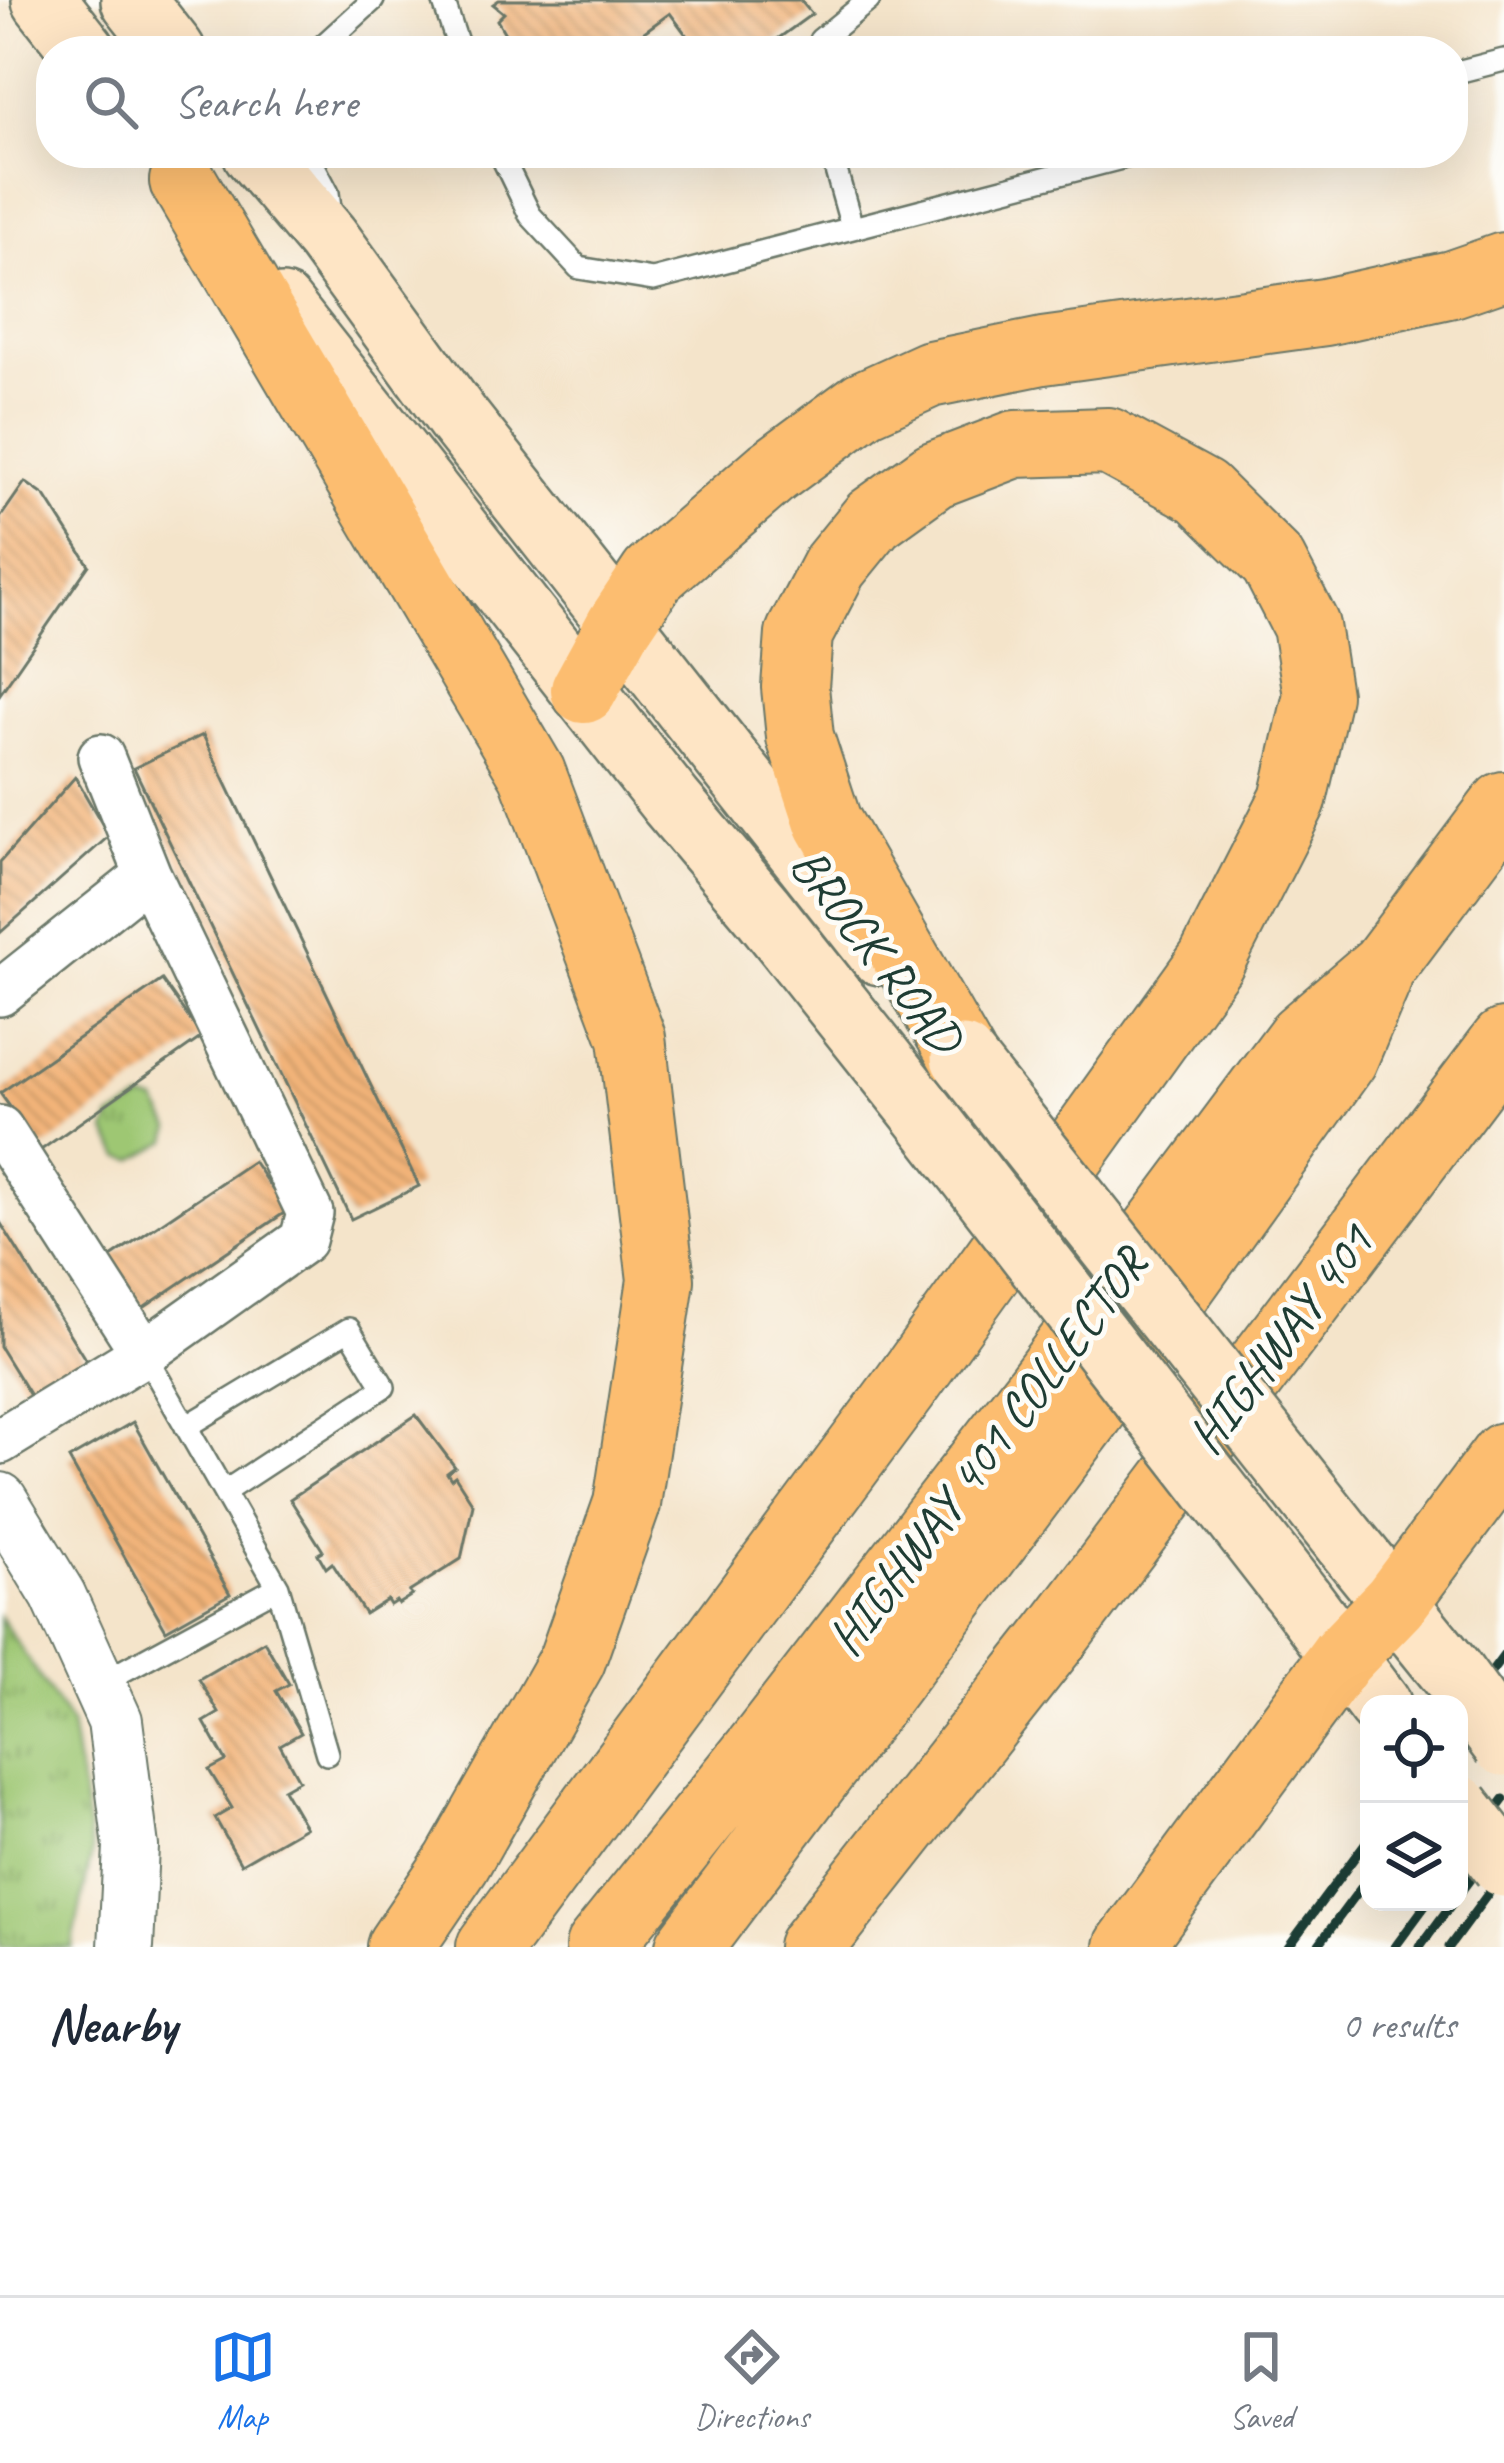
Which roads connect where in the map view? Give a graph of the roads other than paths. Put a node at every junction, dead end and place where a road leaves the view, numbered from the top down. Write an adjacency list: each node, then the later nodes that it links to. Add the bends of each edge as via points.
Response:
1 (44, 0): 6 (main road)
2 (133, 0): 7 (main road)
3 (373, 0): 8 (lane)
4 (443, 0): 9 (lane)
5 (869, 0): 10 (lane)
6 (72, 36)
7 (161, 36)
8 (333, 36)
9 (455, 36)
10 (825, 36)
11 (1504, 60): 12 (lane)
12 (1468, 70)
13 (173, 168): 24 (main road, BROCK ROAD)
14 (173, 168): 49 (highway, via 532,772 635,1060 661,1280 627,1504 572,1660)
15 (268, 168): 21 (main road, BROCK ROAD)
16 (314, 168): 21 (lane, via 331,204)
17 (507, 168): 20 (lane, via 530,215 579,268 653,280)
18 (835, 168): 20 (lane)
19 (1082, 168): 20 (lane)
20 (852, 227)
21 (327, 238): 23 (main road, BROCK ROAD)
22 (1504, 266): 23 (highway, via 1325,312 930,374 864,404 772,472 653,575)
23 (619, 626): 24 (highway); 31 (main road, BROCK ROAD)
24 (584, 690): 42 (main road, BROCK ROAD, bridge, via 920,1108)
25 (101, 757): 27 (street)
26 (1504, 805): 28 (highway)
27 (148, 875): 29 (street); 33 (street, via 310,1213 303,1240)
28 (1384, 965): 51 (highway, HIGHWAY 401 COLLECTOR, via 1301,1036 1038,1388); 52 (highway, via 1344,1059 1092,1411)
29 (0, 993)
30 (1504, 1042): 41 (highway, HIGHWAY 401)
31 (963, 1058): 40 (main road, BROCK ROAD, bridge); 50 (highway, via 828,822 800,737 799,634 833,567 873,519 934,475 1015,444 1108,441 1202,492 1273,562 1298,610 1317,695 1293,800 1211,961)
32 (0, 1129): 33 (street)
33 (144, 1353): 34 (lane); 35 (street)
34 (186, 1427): 37 (lane); 37 (lane, via 349,1329 384,1387)
35 (0, 1441)
36 (1504, 1456): 40 (highway)
37 (224, 1492): 39 (lane)
38 (0, 1500): 43 (street, via 58,1595)
39 (278, 1587): 43 (lane); 45 (lane)
40 (1395, 1602): 42 (highway); 44 (main road, BROCK ROAD, bridge)
41 (1057, 1635): 53 (highway); 54 (highway)
42 (1360, 1681): 55 (highway)
43 (98, 1684): 48 (street, via 115,1721 131,1847)
44 (1504, 1744)
45 (327, 1754)
46 (1468, 1819): 47 (main road, bridge)
47 (1504, 1865)
48 (126, 1947)
49 (400, 1947)
50 (490, 1947)
51 (599, 1947)
52 (689, 1947)
53 (811, 1947)
54 (858, 1947)
55 (1128, 1947)

